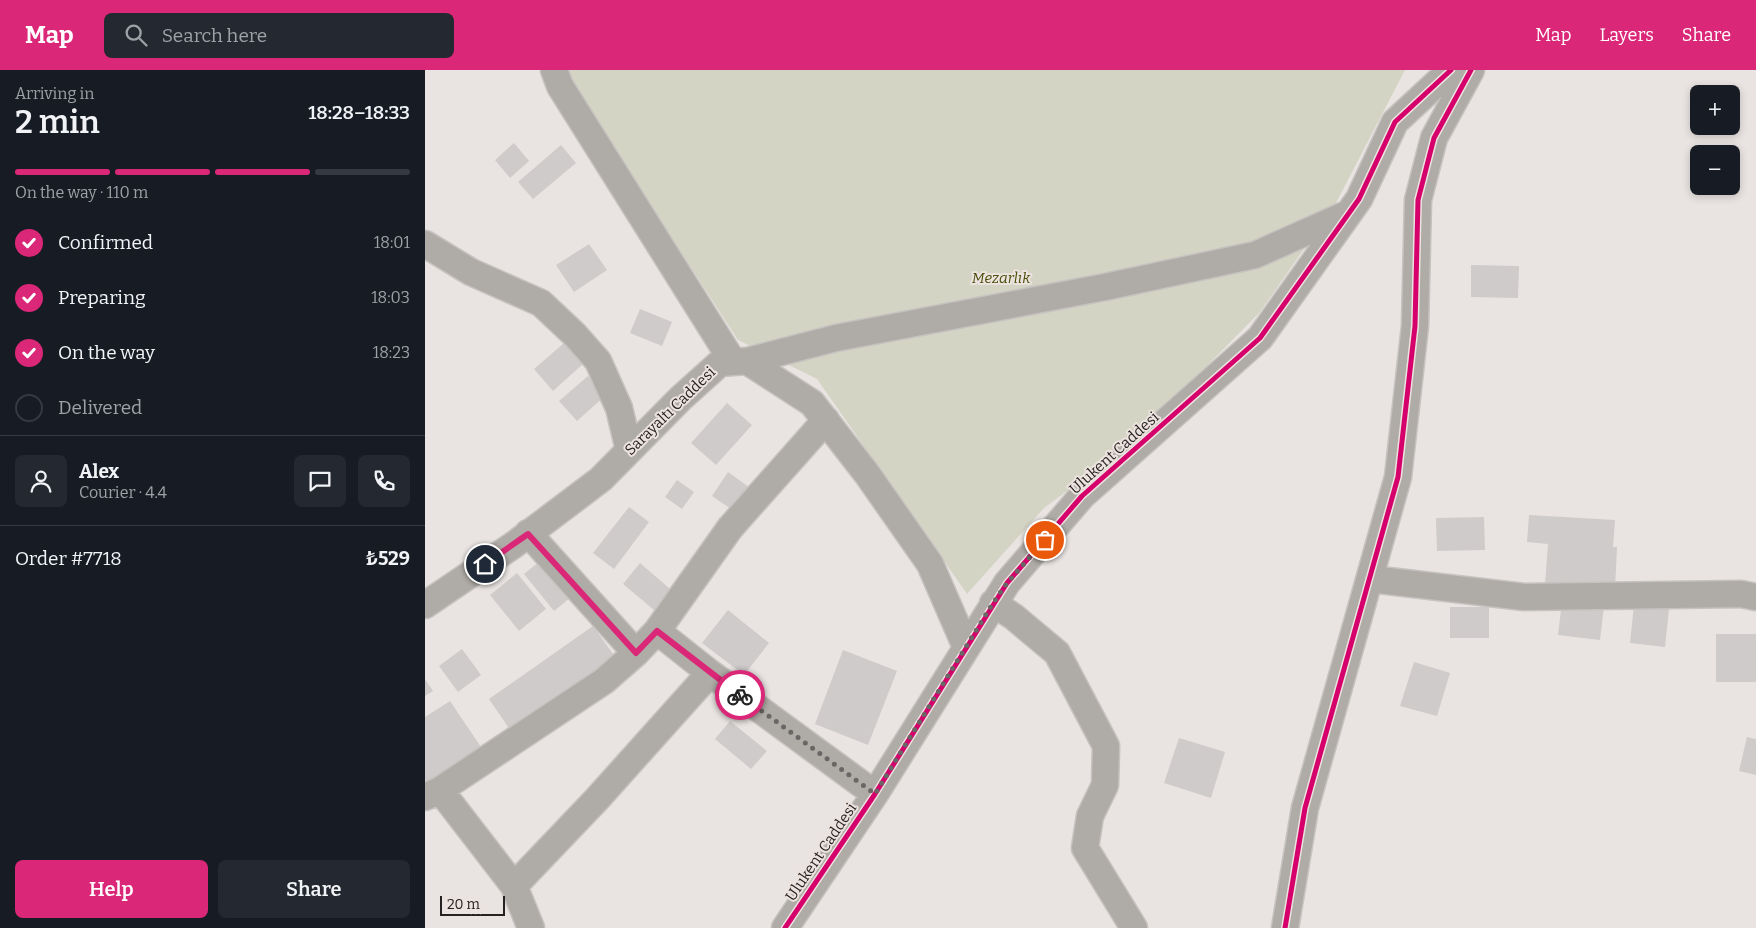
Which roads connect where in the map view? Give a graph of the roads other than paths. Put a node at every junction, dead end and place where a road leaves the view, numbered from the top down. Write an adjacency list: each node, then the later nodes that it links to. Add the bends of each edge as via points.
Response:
1 (554, 70): 8 (street, via 560,86)
2 (1423, 70): 5 (street)
3 (1451, 70): 5 (street, Ulukent Caddesi)
4 (1471, 70): 12 (street, via 1434,138 1417,200 1415,326 1398,477)
5 (1421, 97): 6 (street, Ulukent Caddesi, via 1395,122 1359,200)
6 (1349, 213): 8 (street, Sarayaltı Caddesi, via 1255,255 836,338); 14 (street, Ulukent Caddesi, via 1260,338 1082,496)
7 (425, 244): 10 (street, via 471,272 541,303 575,335 598,361 619,408)
8 (740, 361): 9 (street, via 812,403); 10 (street, Sarayaltı Caddesi, via 720,363)
9 (826, 420): 16 (street, via 730,528); 17 (street, via 930,564)
10 (629, 450): 11 (street, Sarayaltı Caddesi, via 601,479)
11 (528, 534): 15 (street, Sarayaltı Caddesi); 18 (street)
12 (1371, 579): 13 (street, via 1524,597 1741,594); 26 (street, via 1305,808)
13 (1756, 597)
14 (993, 603): 17 (street, Ulukent Caddesi); 25 (street, via 1057,653 1106,746 1105,785 1090,816 1085,848)
15 (425, 605)
16 (657, 631): 18 (street); 19 (street)
17 (966, 647): 21 (street, Ulukent Caddesi)
18 (636, 653): 20 (street, via 604,681)
19 (710, 673): 21 (street); 22 (street)
20 (432, 794): 22 (street)
21 (875, 794): 24 (street, Ulukent Caddesi)
22 (514, 886): 23 (street)
23 (531, 928)
24 (785, 928)
25 (1134, 928)
26 (1285, 928)

